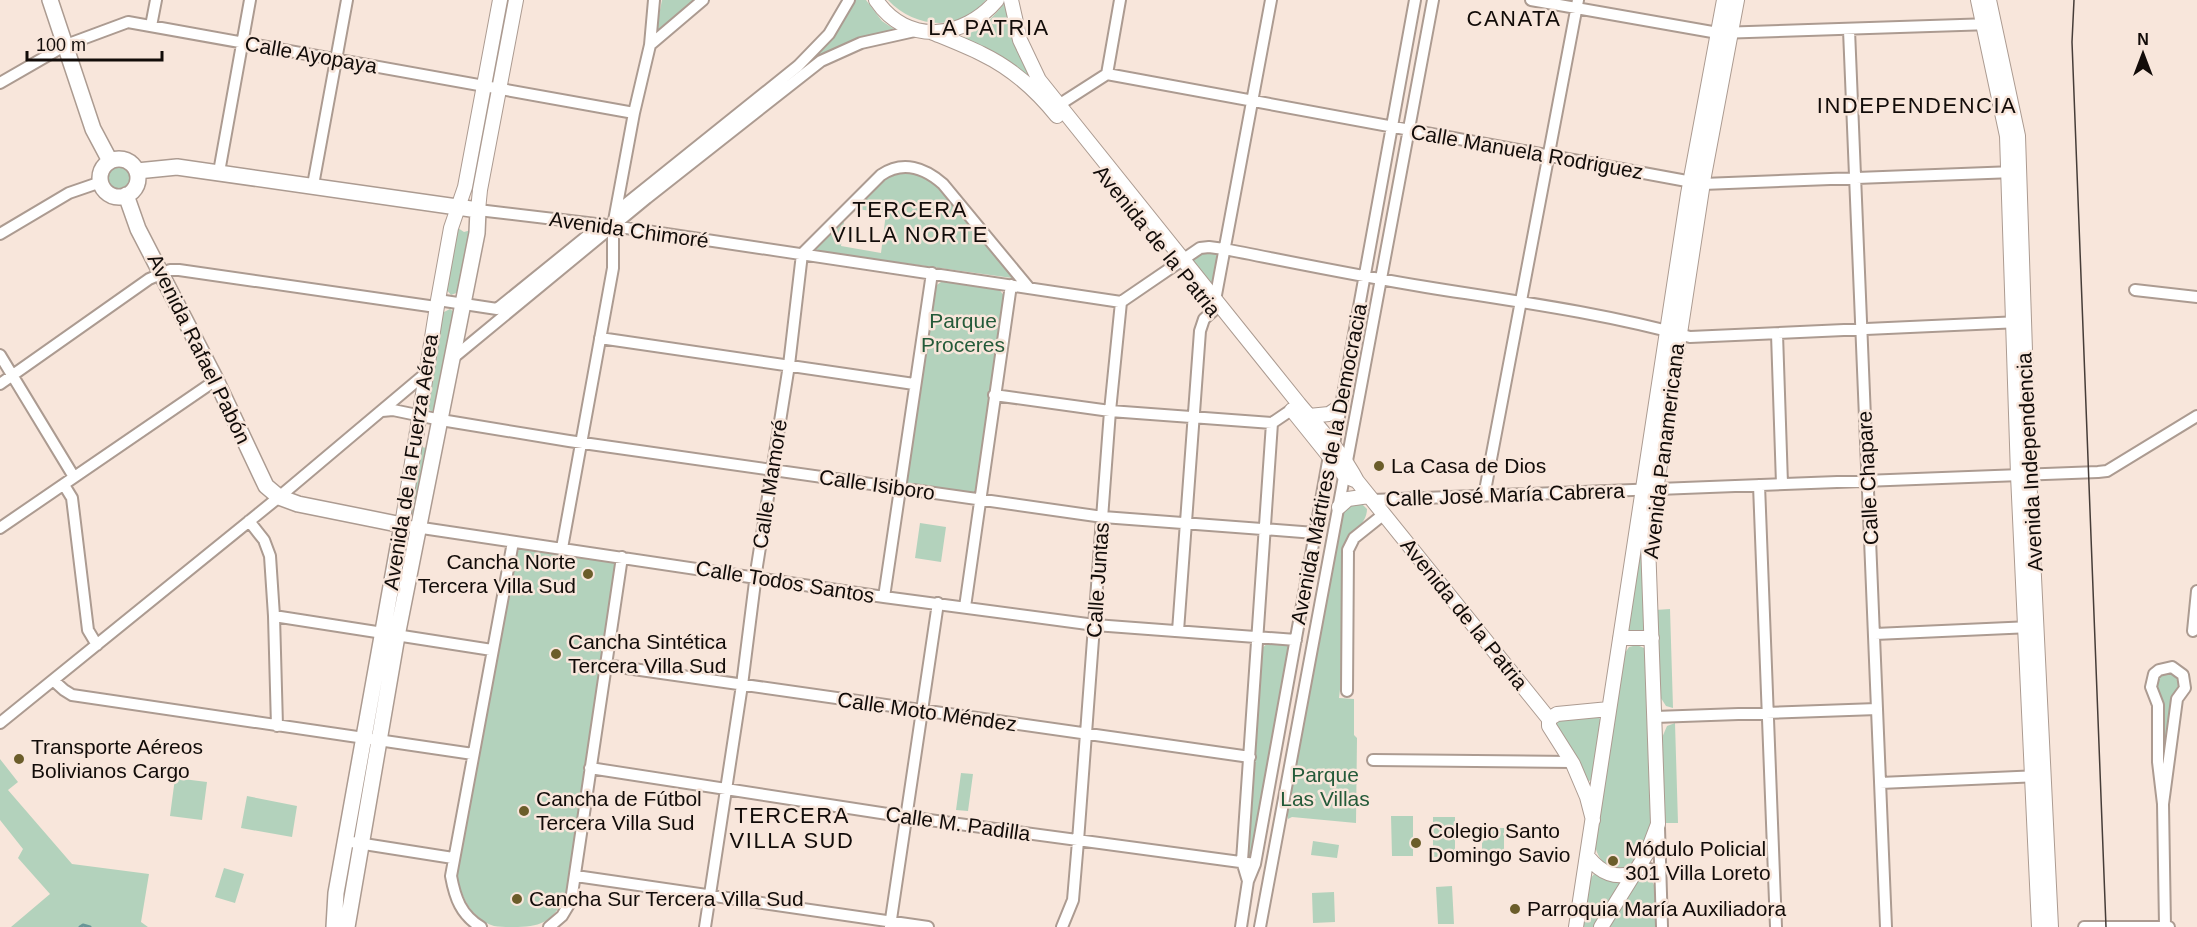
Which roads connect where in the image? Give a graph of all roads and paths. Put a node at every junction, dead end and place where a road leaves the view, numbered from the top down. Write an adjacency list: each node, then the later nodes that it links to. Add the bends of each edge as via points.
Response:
1 (50, 0): 29 (highway)
2 (156, 0): 24 (street)
3 (250, 0): 28 (street)
4 (347, 0): 31 (street)
5 (500, 0): 34 (main road, Avenida de la Fuerza Aérea)
6 (516, 0): 35 (main road, Avenida de la Fuerza Aérea)
7 (654, 0): 30 (street)
8 (703, 0): 30 (street)
9 (849, 0): 53 (street, via 829,34 798,66)
10 (876, 0): 26 (main road, Avenida de la Patria, via 898,21)
11 (997, 0): 26 (main road, via 987,12 961,28)
12 (1011, 0): 37 (main road, Avenida de la Patria, via 1028,59)
13 (1120, 0): 32 (street)
14 (1271, 0): 36 (street)
15 (1415, 0): 39 (street, Avenida Mártires de la Democracia)
16 (1433, 0): 40 (street, Avenida Mártires de la Democracia)
17 (1531, 0): 22 (street)
18 (1724, 0): 27 (main road, Avenida Panamericana)
19 (1737, 0): 27 (main road, Avenida Panamericana)
20 (1978, 0): 23 (main road, Avenida Independencia)
21 (1989, 0): 23 (main road, Avenida Independencia)
22 (1577, 4): 27 (street); 41 (street)
23 (1988, 24): 25 (street); 45 (main road, Avenida Independencia, via 2017,127)
24 (151, 26): 28 (street, Calle Ayopaya); 29 (street, Calle Ayopaya, via 128,22)
25 (1849, 30): 27 (street); 46 (street, Calle Chapare)
26 (925, 31): 37 (main road, Avenida de la Patria, via 982,53); 55 (street, via 861,43 821,61)
27 (1725, 33): 48 (main road, Avenida Panamericana)
28 (242, 42): 31 (street, Calle Ayopaya); 44 (street)
29 (66, 45): 33 (street, Calle Ayopaya); 42 (highway, via 93,129)
30 (650, 45): 38 (street)
31 (336, 60): 34 (street, Calle Ayopaya); 49 (street)
32 (1107, 74): 36 (street, Calle Manuela Rodriguez); 37 (street)
33 (0, 83)
34 (484, 86): 35 (street, Calle Ayopaya); 51 (main road, Avenida de la Fuerza Aérea)
35 (499, 88): 38 (street, Calle Ayopaya); 52 (main road, Avenida de la Fuerza Aérea)
36 (1251, 101): 39 (street, Calle Manuela Rodriguez); 57 (street)
37 (1055, 107): 59 (main road, Avenida de la Patria)
38 (634, 113): 53 (street)
39 (1392, 127): 40 (street, Calle Manuela Rodriguez); 62 (street, Avenida Mártires de la Democracia)
40 (1408, 130): 41 (street, Calle Manuela Rodriguez); 63 (street, Avenida Mártires de la Democracia)
41 (1548, 156): 48 (street, Calle Manuela Rodriguez); 69 (street)
42 (111, 161): 43 (highway, via 126,160); 47 (highway, via 102,170)
43 (137, 171): 44 (highway, Avenida Chimoré, via 167,166); 50 (highway, via 137,185)
44 (219, 172): 49 (highway, Avenida Chimoré)
45 (2012, 172): 46 (street, Calle Manuela Rodriguez); 73 (main road, Avenida Independencia)
46 (1857, 178): 48 (street, Calle Manuela Rodriguez); 74 (street, Calle Chapare)
47 (101, 182): 50 (highway, via 111,195); 56 (street, via 69,193)
48 (1697, 183): 75 (main road, Avenida Panamericana)
49 (313, 185): 51 (highway, Avenida Chimoré)
50 (126, 195): 60 (highway, Avenida Rafael Pabón)
51 (458, 207): 52 (highway, Avenida Chimoré); 70 (main road, Avenida de la Fuerza Aérea)
52 (478, 210): 54 (street, Avenida Chimoré); 71 (highway, Avenida de la Fuerza Aérea)
53 (617, 212): 54 (street); 55 (street)
54 (600, 225): 55 (street, Avenida Chimoré); 71 (street, via 497,309)
55 (614, 226): 58 (street, Avenida Chimoré); 77 (street, via 613,268); 79 (street)
56 (0, 234)
57 (1224, 249): 59 (street, via 1200,248); 62 (street); 72 (street)
58 (801, 254): 61 (street, Avenida Chimoré); 65 (street, via 881,175 890,169 920,169 943,184); 80 (street, Calle Mamoré)
59 (1180, 262): 68 (street); 72 (main road, Avenida de la Patria)
60 (161, 273): 70 (street, via 179,270); 82 (street); 83 (highway, Avenida Rafael Pabón)
61 (932, 273): 64 (street, Avenida Chimoré); 85 (street)
62 (1364, 276): 63 (street); 87 (street, Avenida Mártires de la Democracia)
63 (1381, 279): 69 (street); 100 (street, Avenida Mártires de la Democracia)
64 (1011, 285): 65 (street, Avenida Chimoré); 86 (street)
65 (1029, 288): 68 (street, Avenida Chimoré)
66 (2135, 290): 67 (street)
67 (2197, 297)
68 (1121, 302): 90 (street, Calle Juntas)
69 (1520, 302): 75 (street); 109 (street)
70 (437, 304): 71 (street); 81 (main road, Avenida de la Fuerza Aérea)
71 (463, 305): 79 (highway, Avenida de la Fuerza Aérea)
72 (1214, 305): 88 (main road, Avenida de la Patria); 94 (street, via 1201,324)
73 (2018, 322): 74 (street); 101 (main road, Avenida Independencia)
74 (1861, 330): 76 (street); 103 (street, Calle Chapare)
75 (1673, 332): 76 (street, via 1690,337); 108 (main road, Avenida Panamericana)
76 (1777, 334): 104 (street)
77 (600, 338): 80 (street); 97 (street)
78 (0, 355): 82 (street)
79 (453, 358): 95 (highway, Avenida de la Fuerza Aérea)
80 (789, 365): 85 (street); 99 (street, Calle Mamoré)
81 (424, 374): 89 (street); 91 (main road, Avenida de la Fuerza Aérea)
82 (13, 375): 84 (street); 102 (street)
83 (216, 380): 102 (street); 110 (highway, Avenida Rafael Pabón, via 266,486)
84 (0, 384)
85 (914, 384): 107 (street)
86 (994, 395): 90 (street); 112 (street)
87 (1341, 406): 92 (main road, via 1329,414); 98 (street, Avenida Mártires de la Democracia)
88 (1295, 407): 92 (main road, Avenida de la Patria); 96 (street); 98 (main road, Avenida de la Patria)
89 (382, 411): 91 (street, Calle Isiboro); 110 (street)
90 (1110, 411): 94 (street); 115 (street, Calle Juntas)
91 (418, 416): 95 (street, Calle Isiboro); 118 (main road, Avenida de la Fuerza Aérea)
92 (1309, 416): 98 (main road, Avenida de la Patria)
93 (2197, 416): 101 (street, Calle José María Cabrera, via 2107,471)
94 (1192, 417): 96 (street); 117 (street)
95 (441, 420): 97 (street, Calle Isiboro); 118 (highway, Avenida de la Fuerza Aérea)
96 (1272, 423): 120 (street)
97 (581, 443): 99 (street, Calle Isiboro); 123 (street)
98 (1331, 450): 100 (main road, Avenida de la Patria); 121 (street, Avenida Mártires de la Democracia)
99 (772, 470): 107 (street, Calle Isiboro); 125 (street, Calle Mamoré)
100 (1350, 473): 111 (main road, Avenida de la Patria); 113 (street, Avenida Mártires de la Democracia)
101 (2023, 474): 103 (street, Calle José María Cabrera); 132 (main road, Avenida Independencia)
102 (74, 477): 105 (street)
103 (1868, 480): 104 (street, Calle José María Cabrera); 136 (street, Calle Chapare)
104 (1782, 484): 106 (street, Calle José María Cabrera)
105 (63, 485): 119 (street); 141 (street, via 72,498 88,630)
106 (1759, 485): 108 (street, Calle José María Cabrera); 150 (street)
107 (899, 489): 112 (street, Calle Isiboro); 127 (street)
108 (1648, 490): 109 (street, Calle José María Cabrera); 138 (main road, Avenida Panamericana); 139 (main road, Avenida Panamericana)
109 (1484, 496): 111 (street, Calle José María Cabrera)
110 (279, 497): 116 (street); 118 (highway, Calle Todos Santos, via 314,508)
111 (1371, 498): 113 (main road, via 1348,499); 114 (main road, Avenida de la Patria)
112 (980, 500): 115 (street, Calle Isiboro); 129 (street)
113 (1339, 507): 190 (street, Avenida Mártires de la Democracia)
114 (1384, 514): 146 (street, via 1354,538 1348,550); 152 (main road, Avenida de la Patria)
115 (1103, 517): 117 (street, Calle Isiboro); 131 (street, Calle Juntas)
116 (249, 521): 130 (street, via 264,540 270,556); 141 (street)
117 (1185, 524): 120 (street, Calle Isiboro); 133 (street)
118 (410, 526): 122 (street, Calle Todos Santos); 135 (highway, Avenida de la Fuerza Aérea)
119 (0, 528)
120 (1264, 530): 121 (street, Calle Isiboro); 137 (street)
121 (1315, 534): 140 (street, Avenida Mártires de la Democracia)
122 (513, 542): 123 (street, Calle Todos Santos); 142 (street)
123 (562, 548): 124 (street, Calle Todos Santos)
124 (622, 557): 125 (street, Calle Todos Santos); 143 (street)
125 (756, 577): 127 (street, Calle Todos Santos); 145 (street, Calle Mamoré)
126 (2197, 591): 134 (street)
127 (884, 597): 128 (street, Calle Todos Santos)
128 (938, 603): 129 (street, Calle Todos Santos); 149 (street)
129 (965, 607): 131 (street, Calle Todos Santos)
130 (274, 616): 135 (street); 154 (street)
131 (1095, 625): 133 (street, Calle Todos Santos); 155 (street, Calle Juntas)
132 (2032, 627): 136 (street); 162 (main road, Avenida Independencia)
133 (1178, 631): 137 (street, Calle Todos Santos)
134 (2193, 631)
135 (390, 634): 142 (street); 156 (highway, Avenida de la Fuerza Aérea)
136 (1875, 634): 148 (street, Calle Chapare)
137 (1257, 637): 140 (street, Calle Todos Santos); 158 (street)
138 (1620, 638): 139 (main road); 147 (main road, Avenida Panamericana)
139 (1652, 638): 151 (main road, Avenida Panamericana)
140 (1296, 640): 174 (street, Avenida Mártires de la Democracia)
141 (97, 645): 144 (street)
142 (492, 650): 157 (street)
143 (605, 665): 145 (street, Calle Moto Méndez); 161 (street)
144 (54, 681): 153 (street); 154 (street, via 72,694)
145 (742, 685): 149 (street, Calle Moto Méndez); 164 (street, Calle Mamoré)
146 (1347, 691)
147 (1610, 709): 152 (main road, via 1557,714); 167 (main road, Avenida Panamericana)
148 (1877, 710): 150 (street); 163 (street, Calle Chapare)
149 (922, 712): 155 (street, Calle Moto Méndez); 166 (street)
150 (1768, 713): 151 (street); 194 (street)
151 (1655, 717): 168 (main road, Avenida Panamericana)
152 (1549, 719): 160 (main road, Avenida de la Patria, via 1549,726)
153 (1, 722)
154 (277, 726): 156 (street)
155 (1085, 733): 158 (street, Calle Moto Méndez); 169 (street, Calle Juntas)
156 (372, 739): 157 (street); 170 (highway, Avenida de la Fuerza Aérea)
157 (473, 754): 172 (street)
158 (1250, 758): 173 (street)
159 (1373, 760): 160 (street)
160 (1572, 762): 167 (main road, Avenida de la Patria)
161 (590, 768): 164 (street, Calle M. Padilla); 177 (street)
162 (2038, 776): 163 (street); 196 (main road, Avenida Independencia); 197 (main road, Avenida Independencia)
163 (1880, 783): 195 (street, Calle Chapare)
164 (726, 789): 166 (street, Calle M. Padilla); 179 (street, Calle Mamoré)
165 (2163, 804): 165 (street, via 2177,699 2185,688 2183,675 2172,667 2159,670 2151,680 2158,705); 181 (street)
166 (907, 817): 169 (street, Calle M. Padilla); 180 (street)
167 (1593, 820): 171 (main road, Avenida Panamericana)
168 (1658, 824): 175 (street); 176 (main road, Avenida Panamericana)
169 (1078, 841): 173 (street, Calle M. Padilla); 188 (street, Calle Juntas, via 1073,900)
170 (353, 842): 172 (street); 182 (highway, Avenida de la Fuerza Aérea, via 336,893); 183 (highway, Avenida de la Fuerza Aérea)
171 (1588, 856): 176 (main road, via 1604,873); 191 (main road, Avenida Panamericana)
172 (453, 858): 184 (street, via 451,876 457,901)
173 (1242, 861): 174 (street, Calle M. Padilla); 178 (street)
174 (1256, 864): 178 (street, Avenida Mártires de la Democracia)
175 (1660, 872): 176 (street, via 1646,868); 193 (street)
176 (1636, 873): 192 (main road, Avenida Panamericana)
177 (576, 876): 179 (street); 185 (street, via 571,901)
178 (1248, 881): 189 (street, Avenida Mártires de la Democracia)
179 (710, 895): 180 (street); 186 (street, Calle Mamoré)
180 (890, 924): 187 (street)
181 (2167, 926): 198 (street)
182 (334, 927)
183 (347, 927)
184 (481, 927)
185 (549, 927)
186 (705, 927)
187 (928, 927)
188 (1062, 927)
189 (1241, 927)
190 (1260, 927)
191 (1576, 927)
192 (1601, 927)
193 (1662, 927)
194 (1776, 927)
195 (1886, 927)
196 (2039, 927)
197 (2051, 927)
198 (2084, 927)

